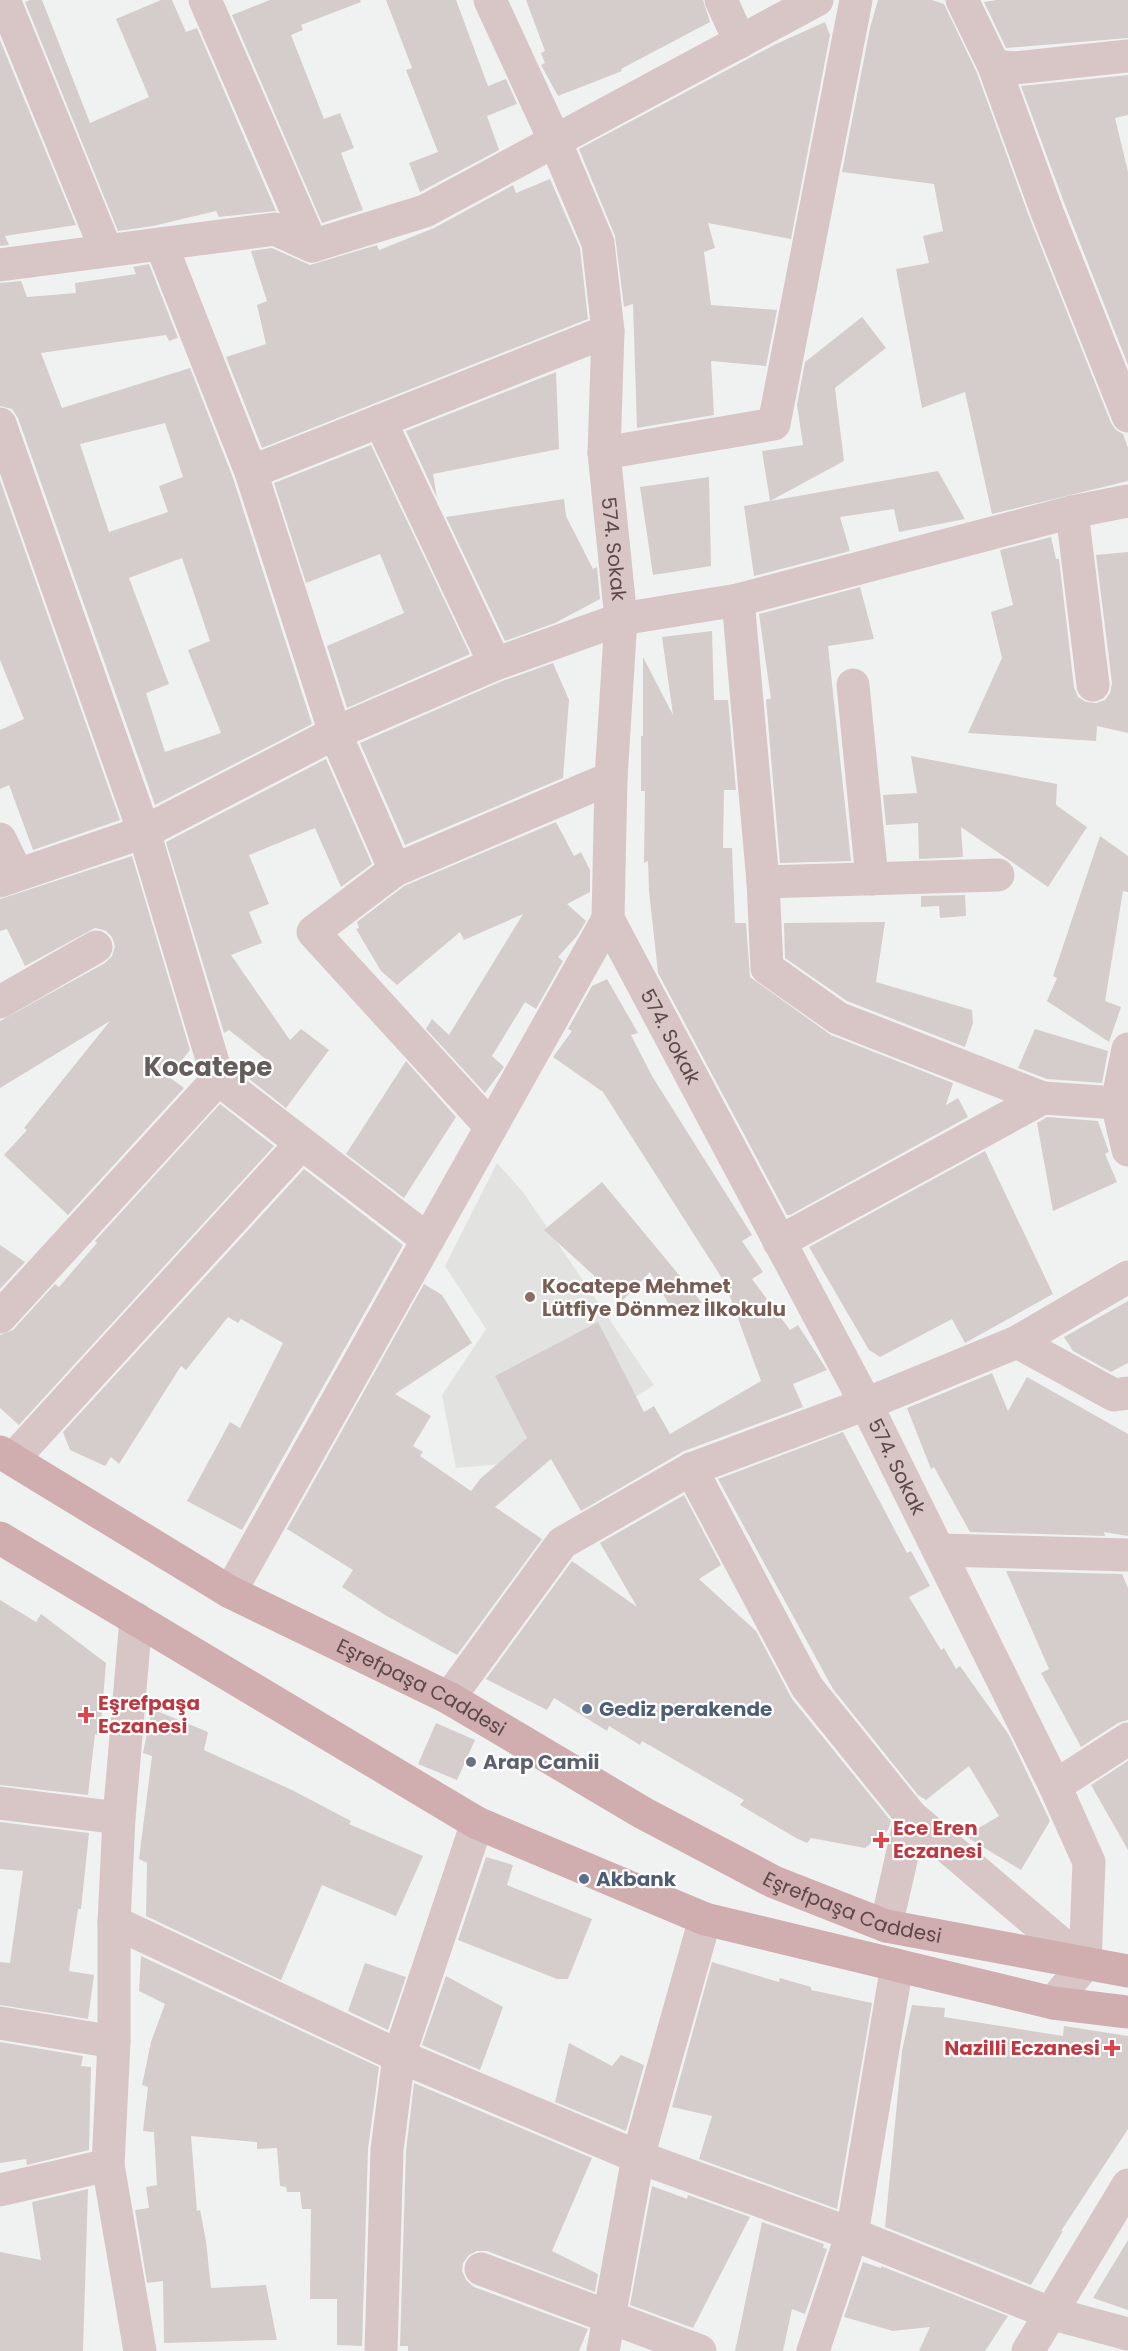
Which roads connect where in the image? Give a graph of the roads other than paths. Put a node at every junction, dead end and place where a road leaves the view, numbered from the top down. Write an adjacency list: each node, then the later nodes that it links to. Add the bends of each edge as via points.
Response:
1 (4, 0): 14 (street)
2 (205, 0): 13 (street)
3 (490, 0): 11 (street, 574. Sokak)
4 (721, 0): 8 (street)
5 (817, 0): 8 (street)
6 (856, 0): 20 (street, via 774,424)
7 (962, 0): 10 (street)
8 (740, 42): 11 (street)
9 (1128, 56): 10 (street, via 1014,68)
10 (994, 66): 17 (street)
11 (555, 141): 13 (street, via 425,211); 16 (street, 574. Sokak, via 598,243)
12 (161, 244): 13 (street, via 275,229); 14 (street); 21 (street)
13 (312, 246)
14 (106, 250): 15 (street)
15 (0, 265)
16 (608, 331): 18 (street); 20 (street, 574. Sokak)
17 (1128, 416)
18 (380, 421): 21 (street); 26 (street)
19 (0, 424): 31 (street)
20 (604, 453): 25 (street, 574. Sokak)
21 (251, 472): 29 (street)
22 (1128, 501): 23 (street)
23 (1072, 512): 24 (street); 28 (street)
24 (738, 600): 25 (street); 37 (street)
25 (621, 619): 26 (street); 30 (street, 574. Sokak)
26 (495, 664): 29 (street)
27 (853, 685): 36 (street)
28 (1093, 685)
29 (335, 733): 31 (street); 33 (street)
30 (611, 778): 33 (street); 38 (street, 574. Sokak)
31 (144, 832): 35 (street); 42 (street)
32 (0, 839): 35 (street)
33 (395, 870): 45 (street, via 313,932)
34 (998, 875): 36 (street)
35 (8, 878)
36 (872, 879): 37 (street)
37 (764, 882): 43 (street, via 767,968 838,1018)
38 (608, 919): 45 (street); 49 (street, 574. Sokak)
39 (96, 947): 40 (street)
40 (0, 1002)
41 (1128, 1049): 44 (street)
42 (218, 1079): 46 (street); 51 (street)
43 (1043, 1098): 44 (street); 49 (street)
44 (1117, 1103): 47 (street)
45 (491, 1127): 48 (street)
46 (301, 1144): 48 (street); 55 (street)
47 (1128, 1150)
48 (428, 1240): 60 (street)
49 (779, 1242): 54 (street, 574. Sokak)
50 (1128, 1277): 52 (street)
51 (0, 1317)
52 (1017, 1342): 53 (street, via 1114,1395); 54 (street)
53 (1128, 1394)
54 (866, 1404): 56 (street); 58 (street, 574. Sokak)
55 (6, 1456): 60 (main road, Eşrefpaşa Caddesi)
56 (691, 1469): 62 (street, via 562,1543); 66 (street, via 807,1687)
57 (0, 1538): 61 (main road, Eşrefpaşa Caddesi)
58 (939, 1550): 59 (street); 64 (street, 574. Sokak)
59 (1128, 1555)
60 (230, 1592): 62 (main road, Eşrefpaşa Caddesi)
61 (136, 1619): 67 (street); 68 (main road, Eşrefpaşa Caddesi)
62 (449, 1698): 71 (main road, Eşrefpaşa Caddesi, via 643,1813 774,1882)
63 (1128, 1739): 64 (street)
64 (1055, 1786): 72 (street, 574. Sokak, via 1089,1862)
65 (0, 1803): 67 (street)
66 (911, 1816): 71 (street); 72 (street)
67 (119, 1818): 70 (street)
68 (477, 1823): 69 (main road, Eşrefpaşa Caddesi); 79 (street)
69 (705, 1919): 73 (main road, Eşrefpaşa Caddesi); 80 (street)
70 (114, 1922): 78 (street); 79 (street)
71 (886, 1926): 72 (main road, Eşrefpaşa Caddesi)
72 (1085, 1964): 74 (main road, Eşrefpaşa Caddesi); 75 (street)
73 (897, 1965): 75 (main road, Eşrefpaşa Caddesi); 84 (street)
74 (1128, 1971)
75 (1053, 2003): 76 (main road, Eşrefpaşa Caddesi)
76 (1128, 2012)
77 (0, 2022): 78 (street)
78 (114, 2042): 81 (street)
79 (399, 2056): 80 (street); 90 (street, via 387,2150)
80 (638, 2157): 84 (street); 87 (street)
81 (108, 2165): 83 (street); 89 (street)
82 (1128, 2185): 86 (street)
83 (0, 2190)
84 (852, 2234): 86 (street); 93 (street)
85 (481, 2269): 87 (street)
86 (1050, 2313): 88 (street); 94 (street)
87 (610, 2318): 91 (street); 92 (street)
88 (1128, 2334)
89 (141, 2351)
90 (381, 2351)
91 (603, 2351)
92 (700, 2351)
93 (813, 2351)
94 (1028, 2351)

